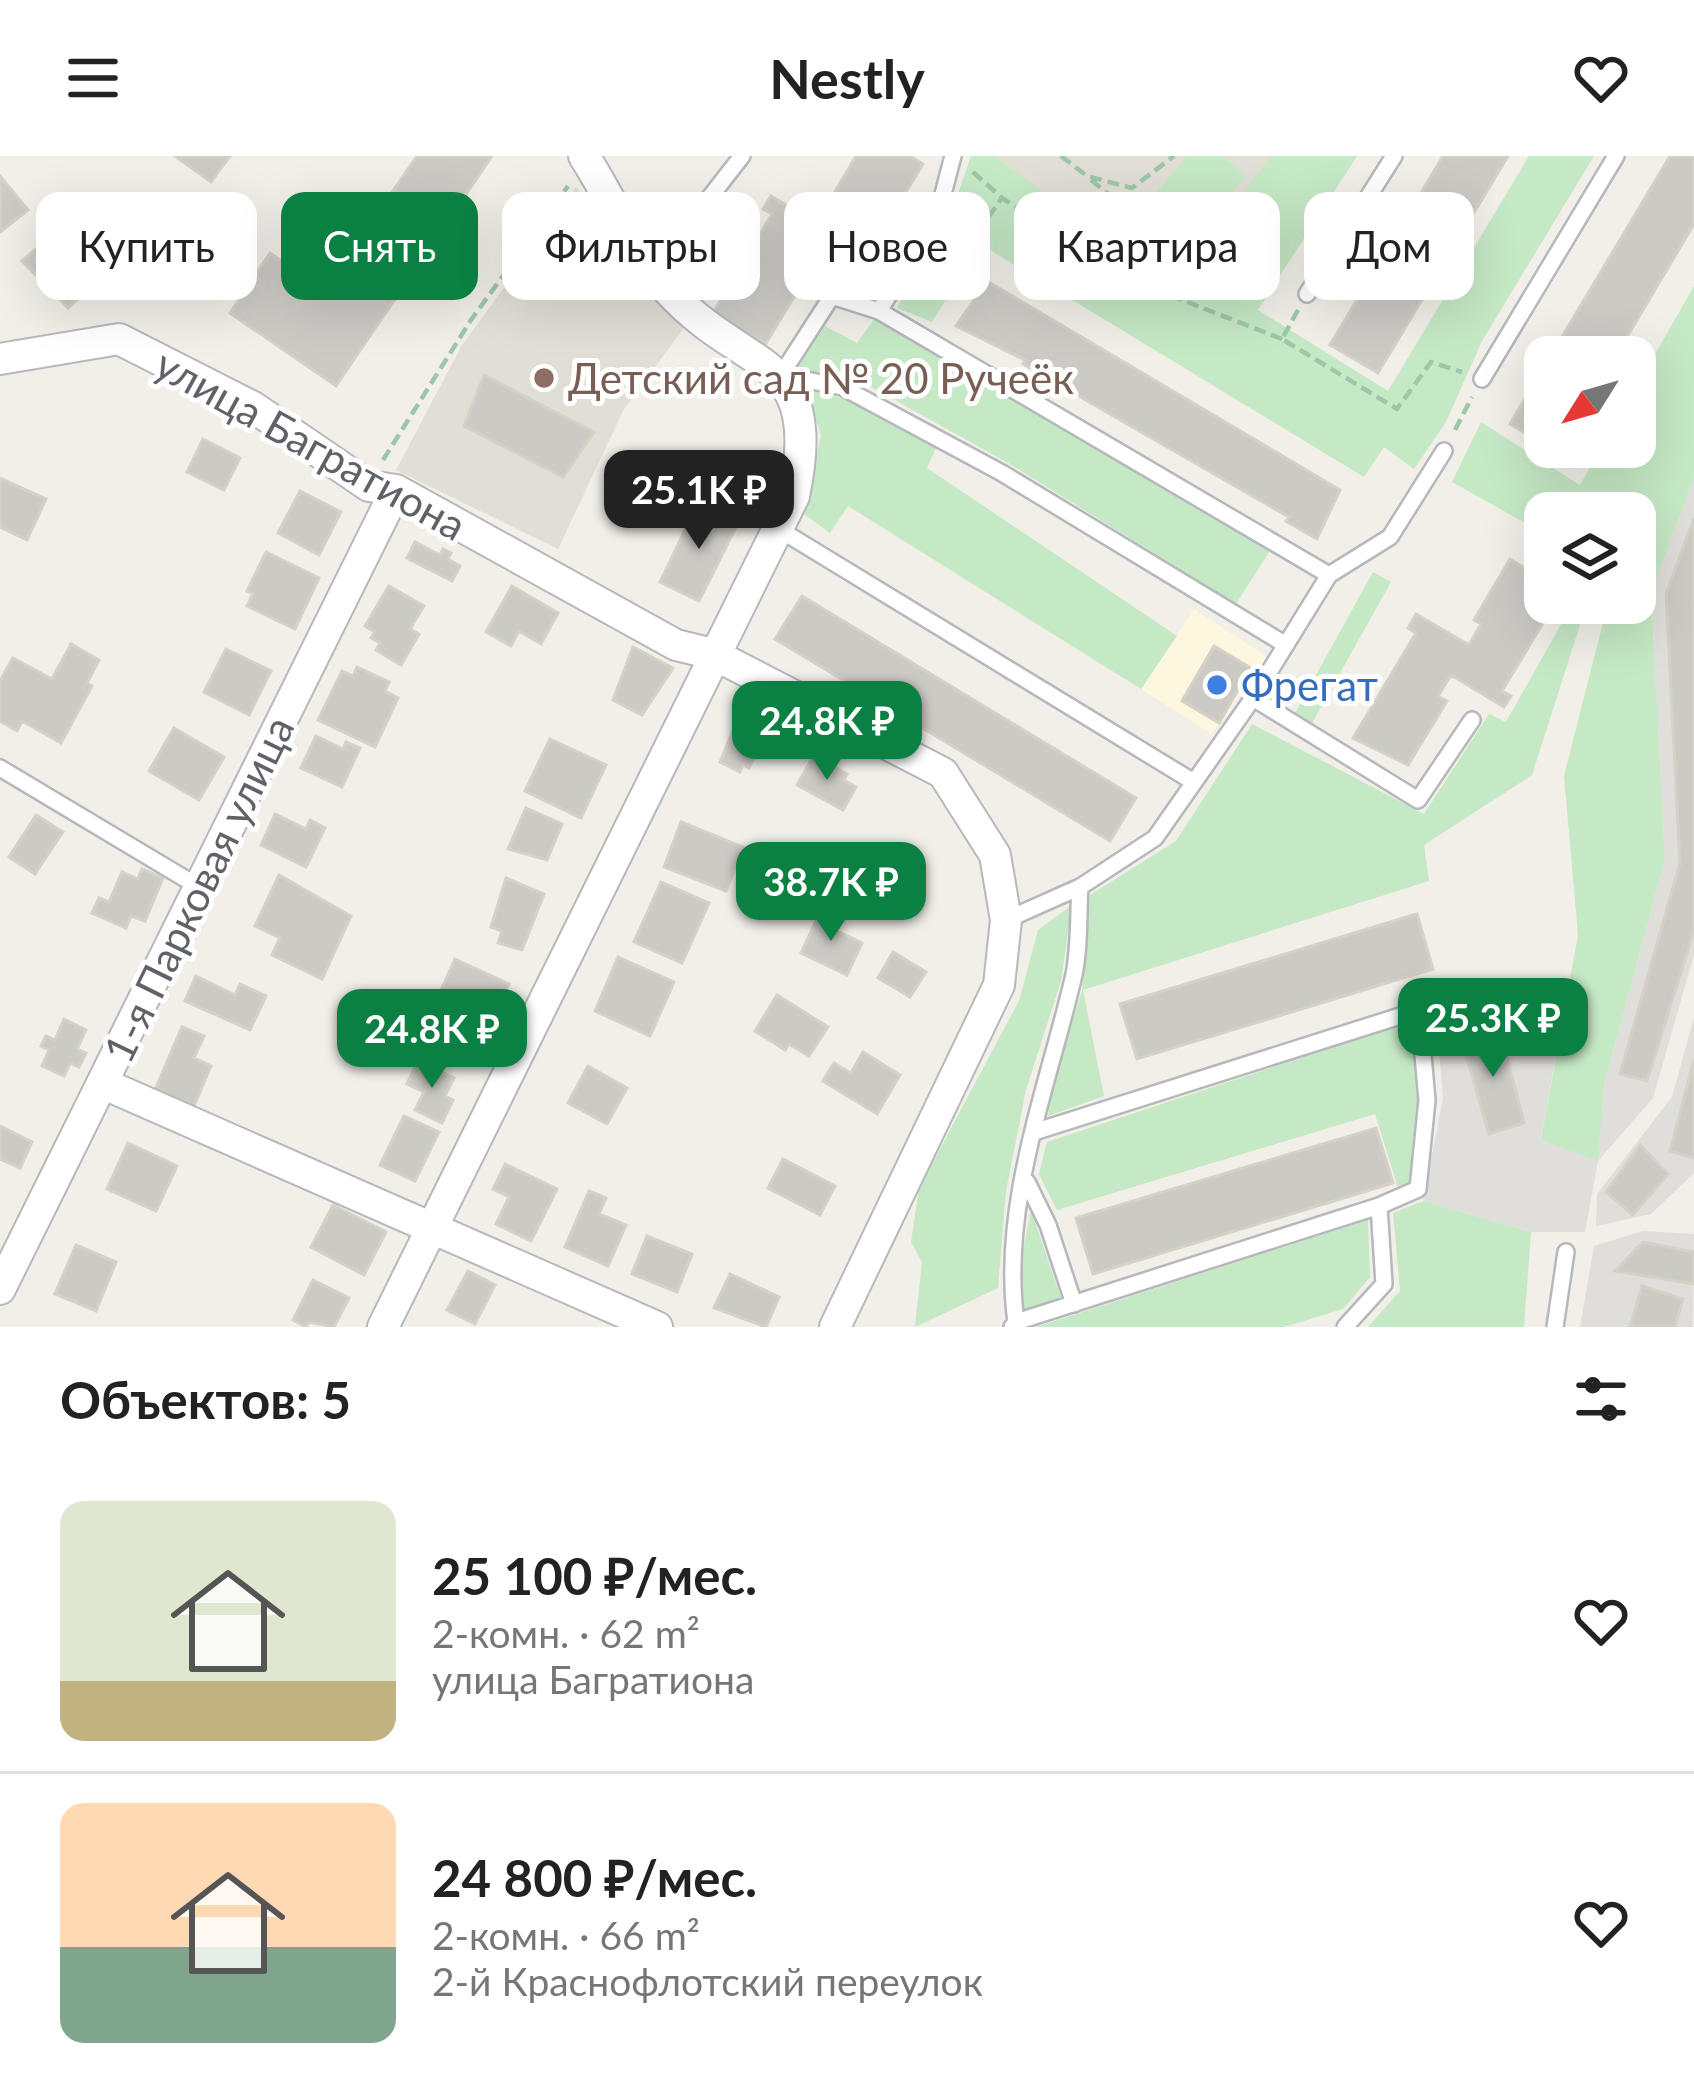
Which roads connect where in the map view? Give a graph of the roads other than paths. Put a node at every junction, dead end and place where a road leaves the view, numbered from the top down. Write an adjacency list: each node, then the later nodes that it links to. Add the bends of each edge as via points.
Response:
1 (742, 156): 7 (lane)
2 (1394, 156): 8 (lane)
3 (1616, 156): 13 (lane)
4 (955, 157): 10 (lane, via 938,217)
5 (585, 158): 6 (street)
6 (606, 192)
7 (714, 192)
8 (1371, 192)
9 (681, 300): 12 (street, via 705,326)
10 (879, 311): 12 (lane, via 832,296); 17 (lane)
11 (0, 359): 15 (street, улица Багратиона, via 119,339 253,407)
12 (782, 375): 16 (street, via 802,414 803,450 794,496); 18 (lane, via 842,387 1003,473)
13 (1482, 379)
14 (1444, 451): 17 (lane, via 1390,537)
15 (383, 488): 19 (street, улица Багратиона, via 676,645); 25 (street, 1-я Парковая улица)
16 (777, 528): 19 (street); 23 (lane)
17 (1330, 575): 18 (lane)
18 (1286, 645): 20 (lane)
19 (713, 654): 26 (street, улица Багратиона, via 943,773 995,854); 31 (street)
20 (1253, 698): 21 (lane, via 1418,800); 23 (lane)
21 (1472, 720)
22 (0, 768): 25 (lane)
23 (1192, 781): 24 (lane, via 1155,838)
24 (1081, 886): 26 (lane); 28 (lane, via 1074,975)
25 (199, 887): 27 (street, 1-я Парковая улица)
26 (1006, 920): 35 (street, улица Багратиона, via 999,985)
27 (102, 1083): 31 (street); 33 (street, 1-я Парковая улица)
28 (1034, 1132): 29 (lane); 30 (lane, via 1419,1010 1427,1100 1418,1189)
29 (1025, 1180): 34 (lane); 36 (lane, via 1010,1280)
30 (1379, 1205): 34 (lane); 39 (lane, via 1384,1284)
31 (429, 1230): 37 (street); 38 (street)
32 (1566, 1252): 40 (lane)
33 (0, 1289)
34 (1074, 1304): 36 (lane)
35 (843, 1324)
36 (1014, 1324)
37 (383, 1327)
38 (657, 1327)
39 (1345, 1327)
40 (1555, 1327)

